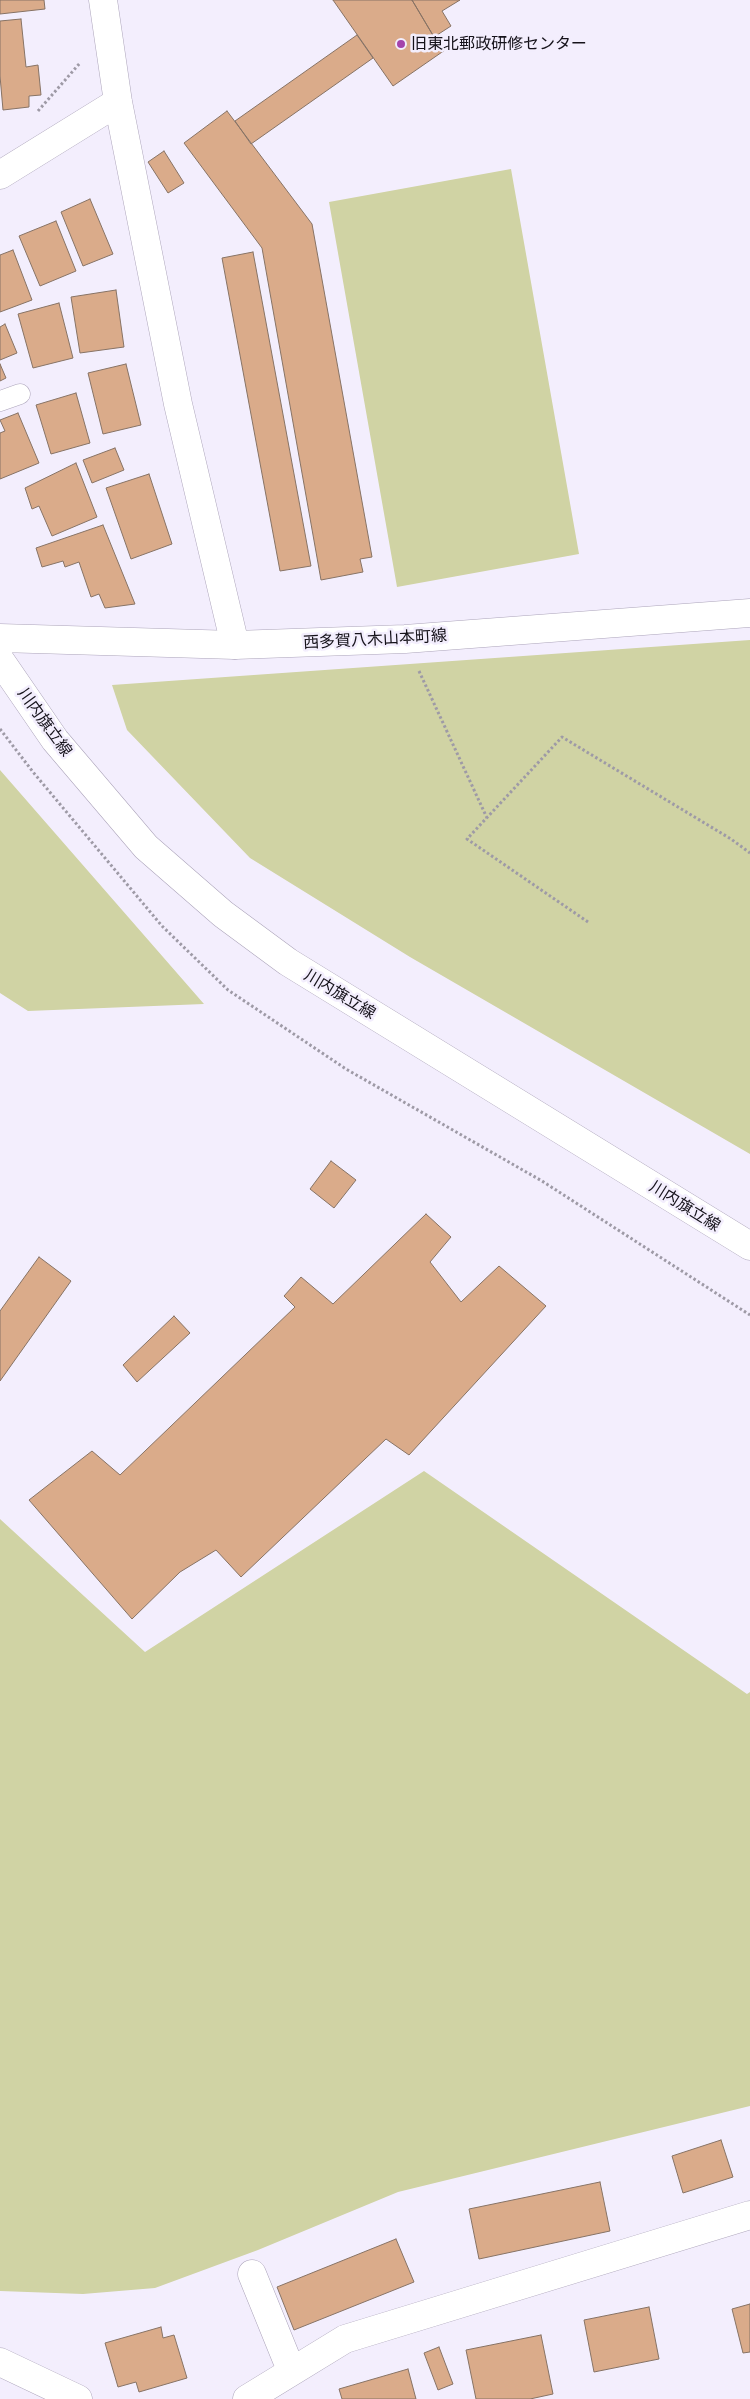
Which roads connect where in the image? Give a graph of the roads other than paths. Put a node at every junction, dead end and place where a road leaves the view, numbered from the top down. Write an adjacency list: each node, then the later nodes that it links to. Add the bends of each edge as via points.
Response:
1 (105, 13): 2 (street)
2 (118, 102): 3 (street); 8 (street, via 178,404)
3 (0, 176)
4 (20, 394): 5 (lane)
5 (0, 401)
6 (750, 613): 8 (street, 西多賀八木山本町線, via 405,639)
7 (0, 638): 8 (street, 西多賀八木山本町線)
8 (235, 645)
9 (0, 660): 10 (street, 川内旗立線, via 55,740 146,847 223,914 288,962)
10 (750, 1246)
11 (750, 2215): 14 (street, via 345,2339)
12 (252, 2274): 14 (street)
13 (0, 2362): 15 (street)
14 (291, 2370): 16 (street)
15 (78, 2399)
16 (247, 2399)

